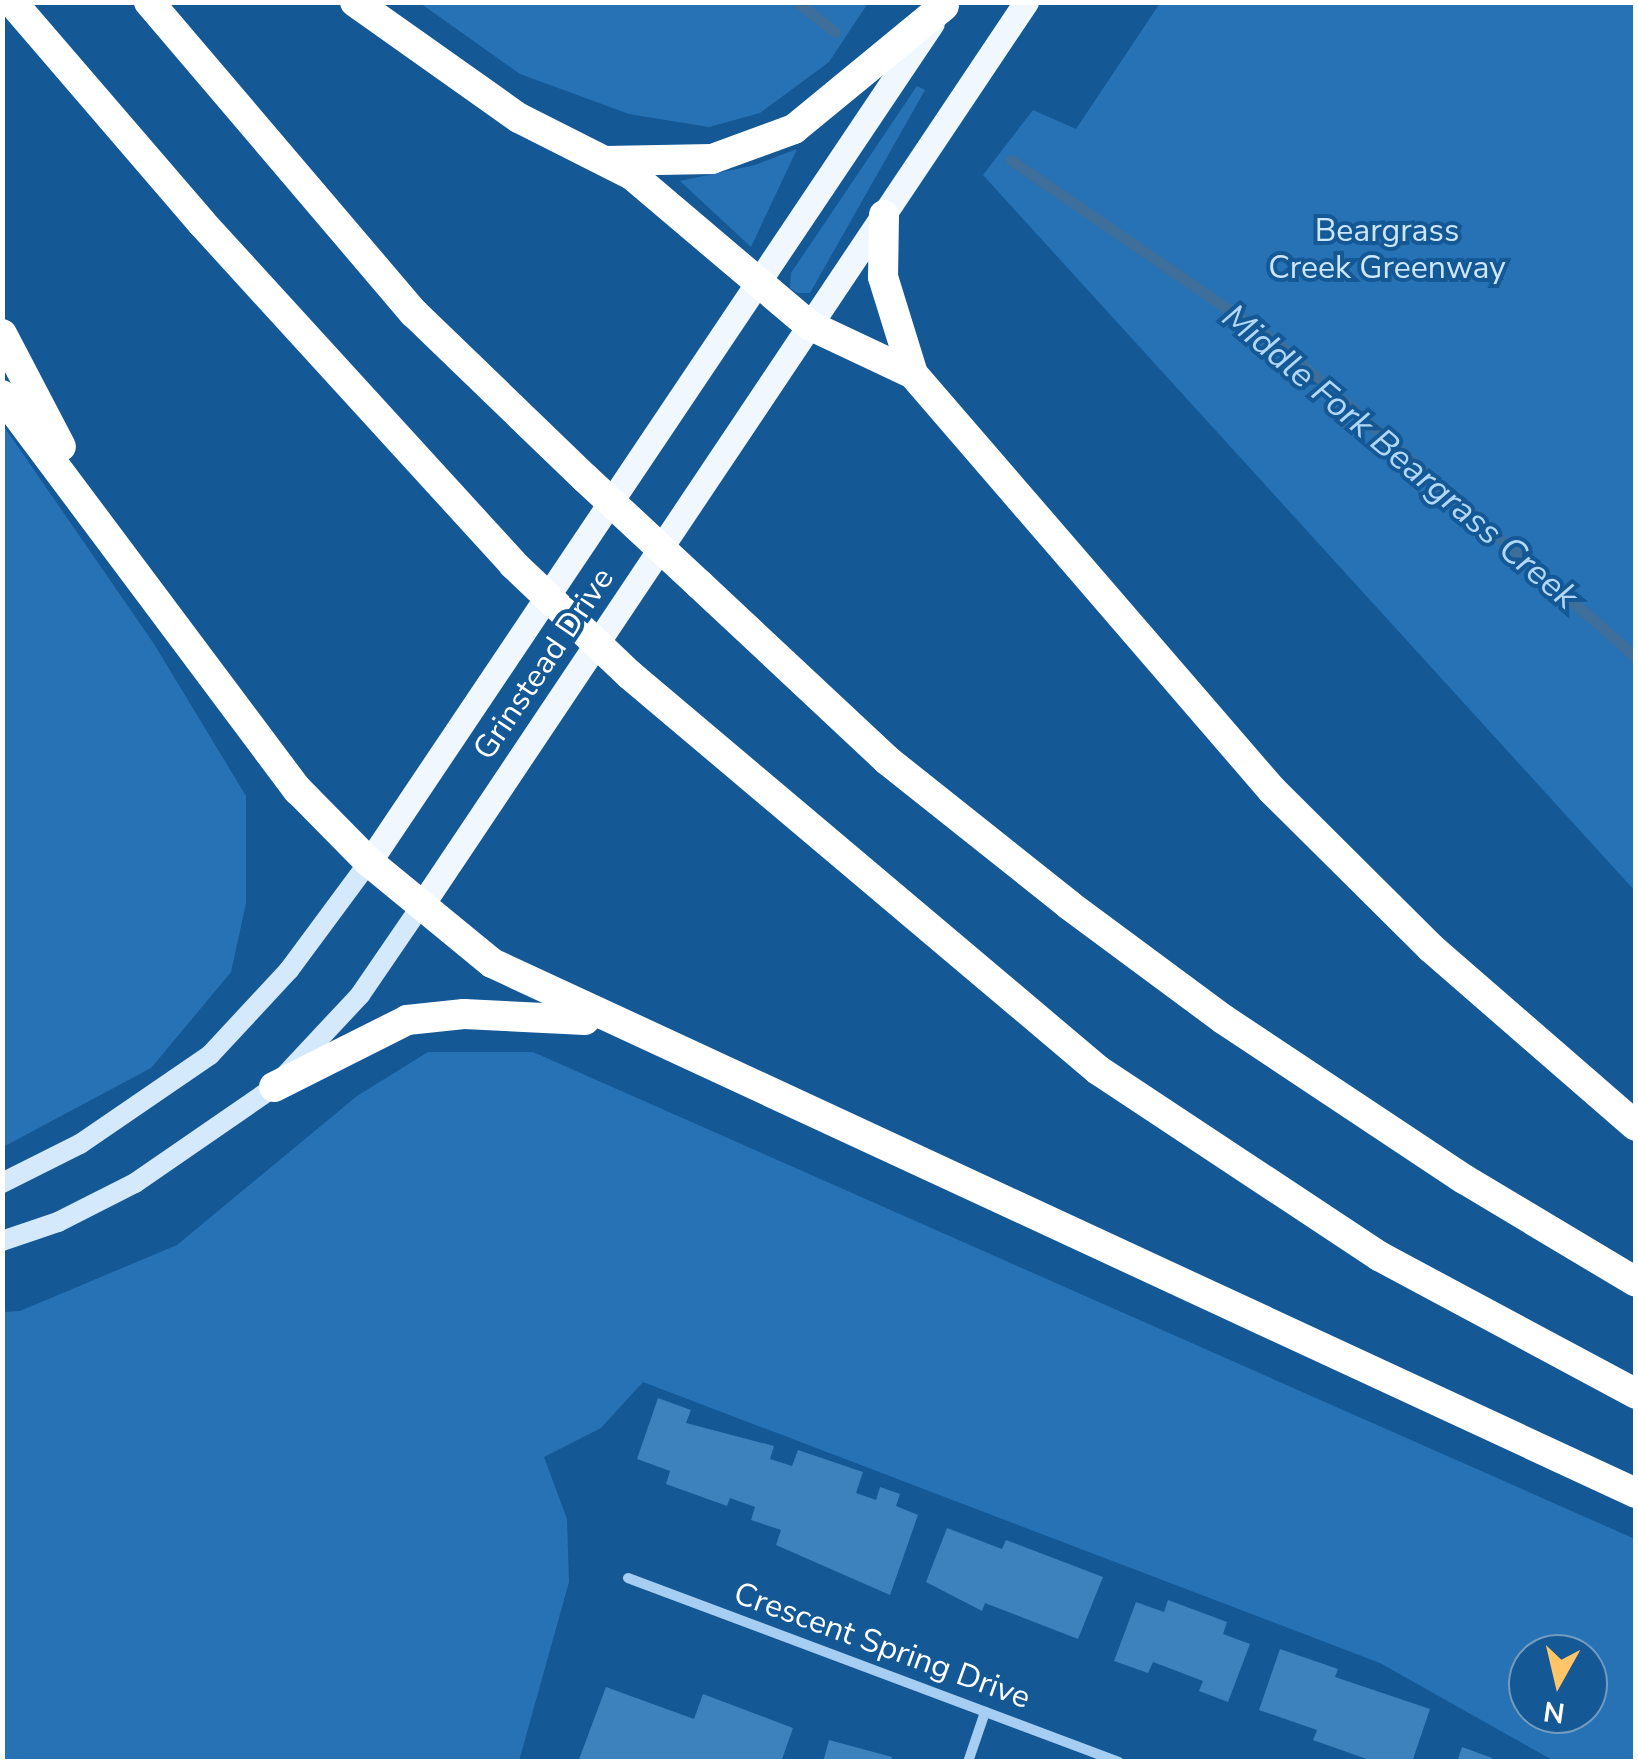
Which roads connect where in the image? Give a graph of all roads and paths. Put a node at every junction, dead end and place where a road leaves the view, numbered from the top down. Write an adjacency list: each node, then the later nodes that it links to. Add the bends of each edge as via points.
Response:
1 (12, 2): 22 (highway, bridge, via 514,564 630,675 1098,1070 1379,1256)
2 (149, 2): 21 (highway, bridge, via 414,312 887,760 1068,906 1223,1019 1464,1180)
3 (354, 2): 6 (highway, via 519,118)
4 (1026, 2): 7 (main road, Grinstead Drive)
5 (945, 4): 6 (highway, via 794,129 712,158); 8 (main road, Grinstead Drive)
6 (604, 161): 8 (highway, via 688,217)
7 (884, 215): 9 (main road, Grinstead Drive); 11 (highway, via 883,277)
8 (758, 283): 9 (highway); 14 (main road, Grinstead Drive)
9 (809, 324): 11 (highway); 15 (main road, Grinstead Drive)
10 (2, 334): 13 (highway)
11 (913, 374): 18 (highway, via 1272,790 1445,961)
12 (2, 395): 13 (highway)
13 (90, 504): 14 (highway, via 286,774)
14 (369, 862): 15 (highway); 19 (street, Grinstead Drive, via 289,970 210,1055 80,1144)
15 (421, 906): 16 (highway, via 492,963); 17 (street, Grinstead Drive, via 360,995)
16 (614, 1024): 17 (highway, via 543,1014 407,1020); 23 (highway)
17 (274, 1087): 20 (street, Grinstead Drive, via 134,1183 58,1222)
18 (1636, 1126)
19 (2, 1183)
20 (2, 1241)
21 (1636, 1282)
22 (1636, 1394)
23 (1636, 1493)
24 (628, 1578): 25 (street, Crescent Spring Drive)
25 (985, 1712): 26 (street); 27 (street, Crescent Spring Drive)
26 (968, 1762)
27 (1119, 1762)

